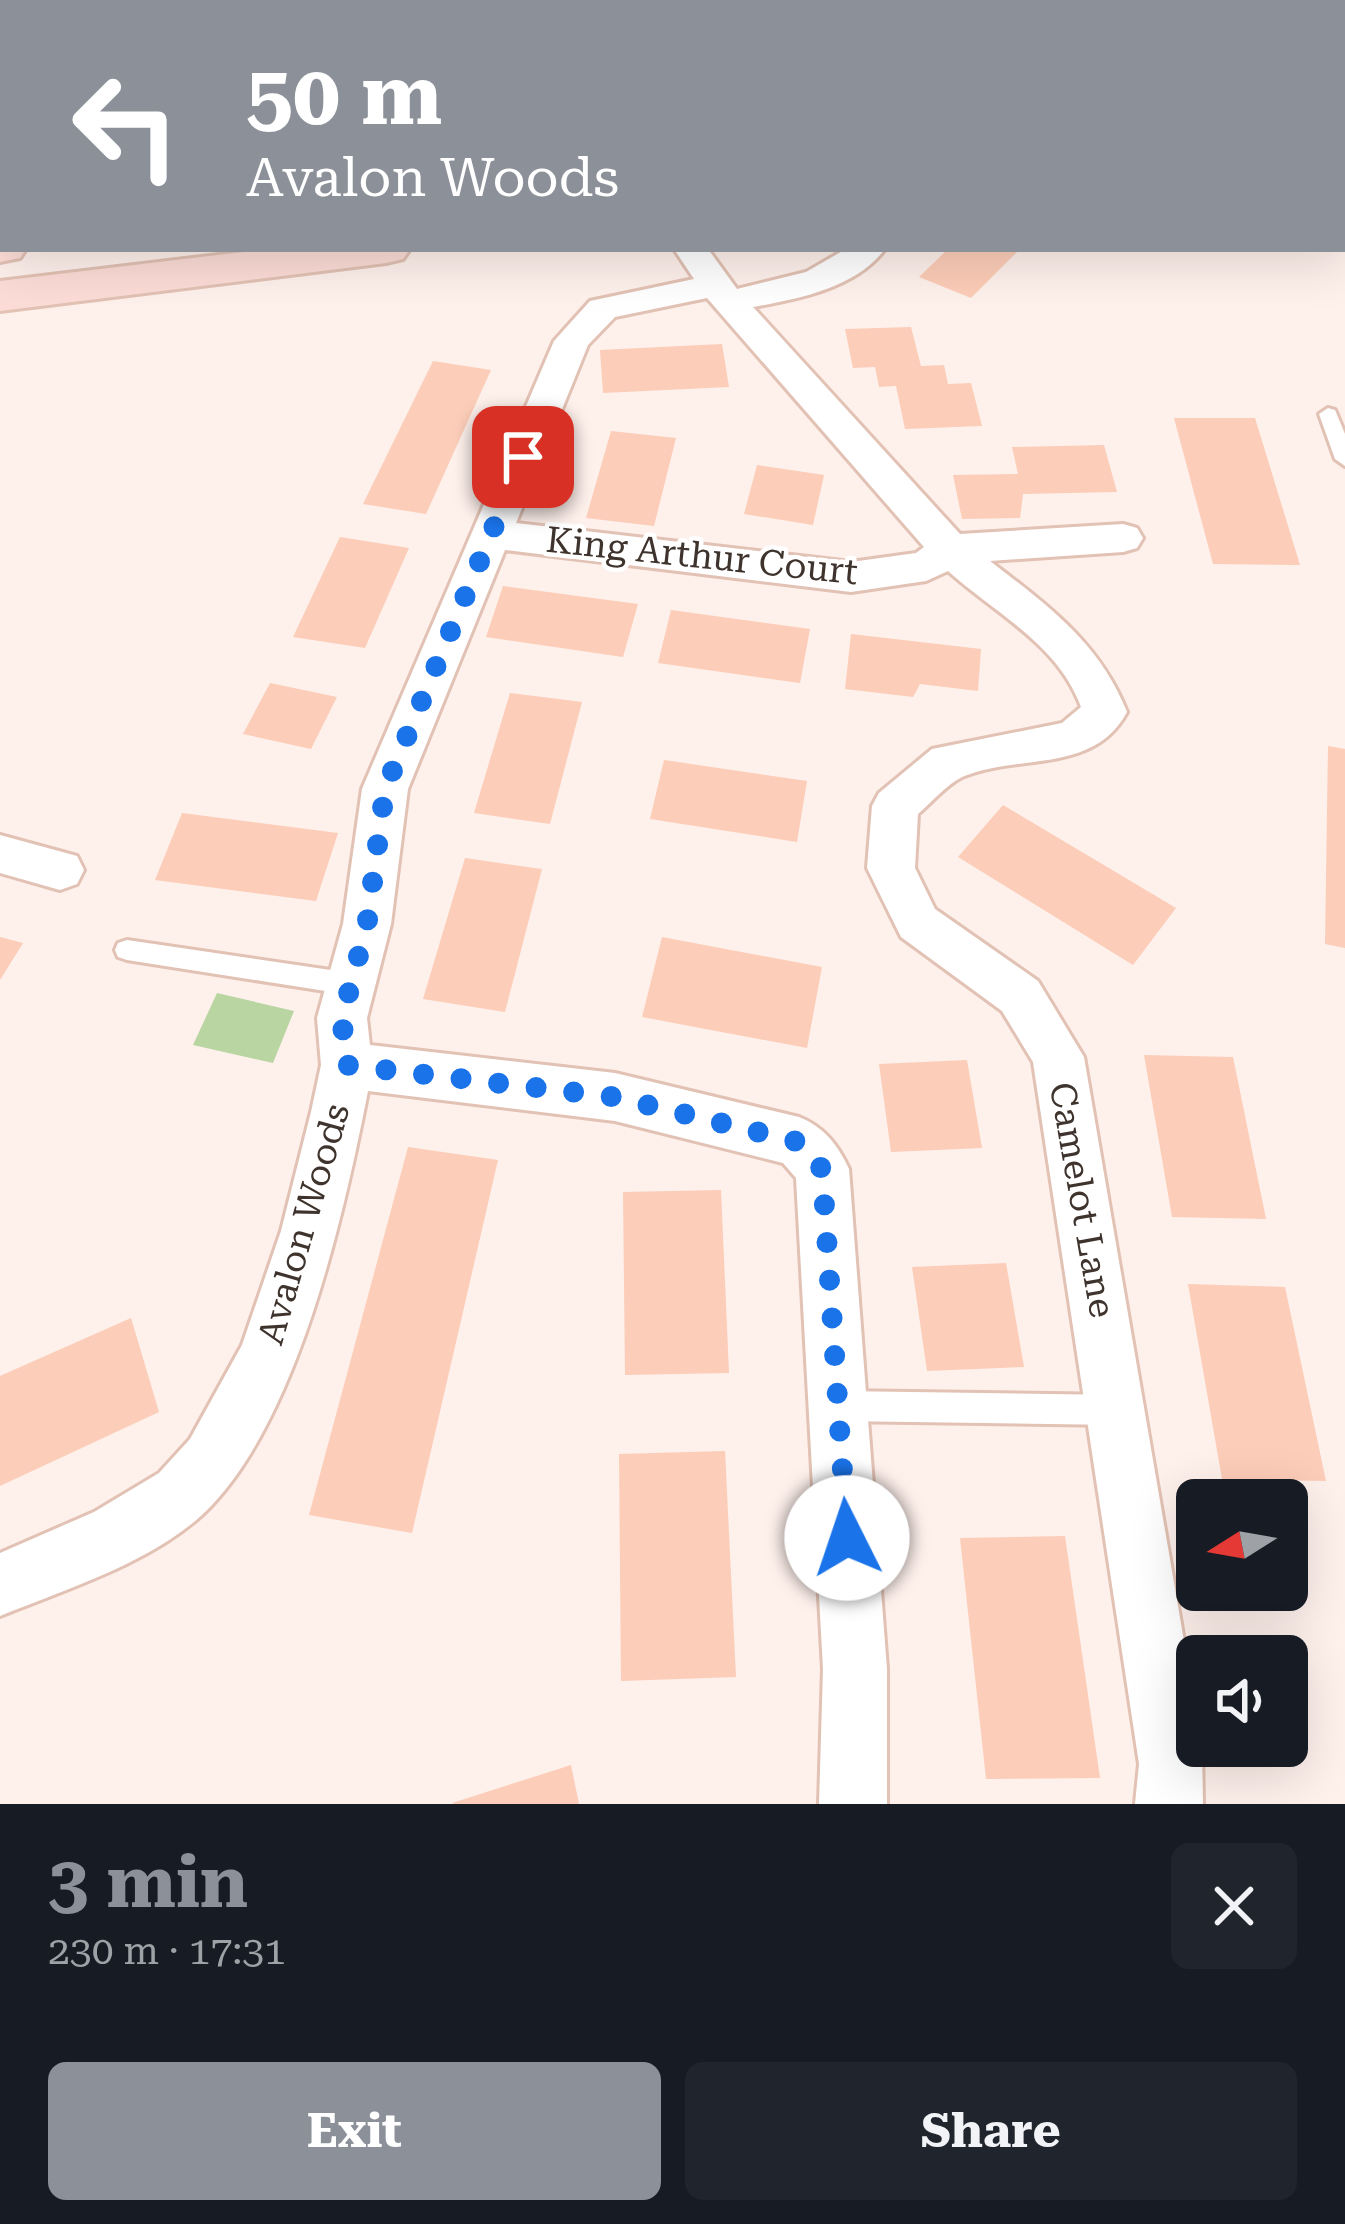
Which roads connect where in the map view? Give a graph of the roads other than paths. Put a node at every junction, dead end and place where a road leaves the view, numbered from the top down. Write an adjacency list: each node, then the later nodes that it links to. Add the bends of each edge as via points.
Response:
1 (361, 252): 4 (main road)
2 (864, 252): 3 (street, via 817,284)
3 (710, 279): 7 (street, via 603,309 572,340); 9 (street, Camelot Lane)
4 (0, 296)
5 (1328, 414): 6 (lane)
6 (1345, 459)
7 (490, 535): 9 (street, King Arthur Court, via 851,577 926,566); 13 (street, via 385,789)
8 (1123, 538): 9 (street, King Arthur Court)
9 (950, 549): 16 (street, Camelot Lane, via 1073,650 1105,712 1074,737 948,761 895,806 891,868 918,923 1020,996 1058,1057)
10 (0, 854): 11 (street)
11 (60, 870)
12 (128, 950): 13 (lane)
13 (351, 984): 14 (street, via 342,1018)
14 (346, 1065): 15 (street, Avalon Woods, via 615,1097 799,1142 822,1169); 17 (street, Avalon Woods, via 332,1145 264,1364 222,1450 139,1521)
15 (838, 1406): 16 (lane); 18 (street, Avalon Woods, via 856,1669)
16 (1117, 1410): 19 (street, Camelot Lane, via 1172,1764)
17 (0, 1585)
18 (853, 1804)
19 (1169, 1804)

